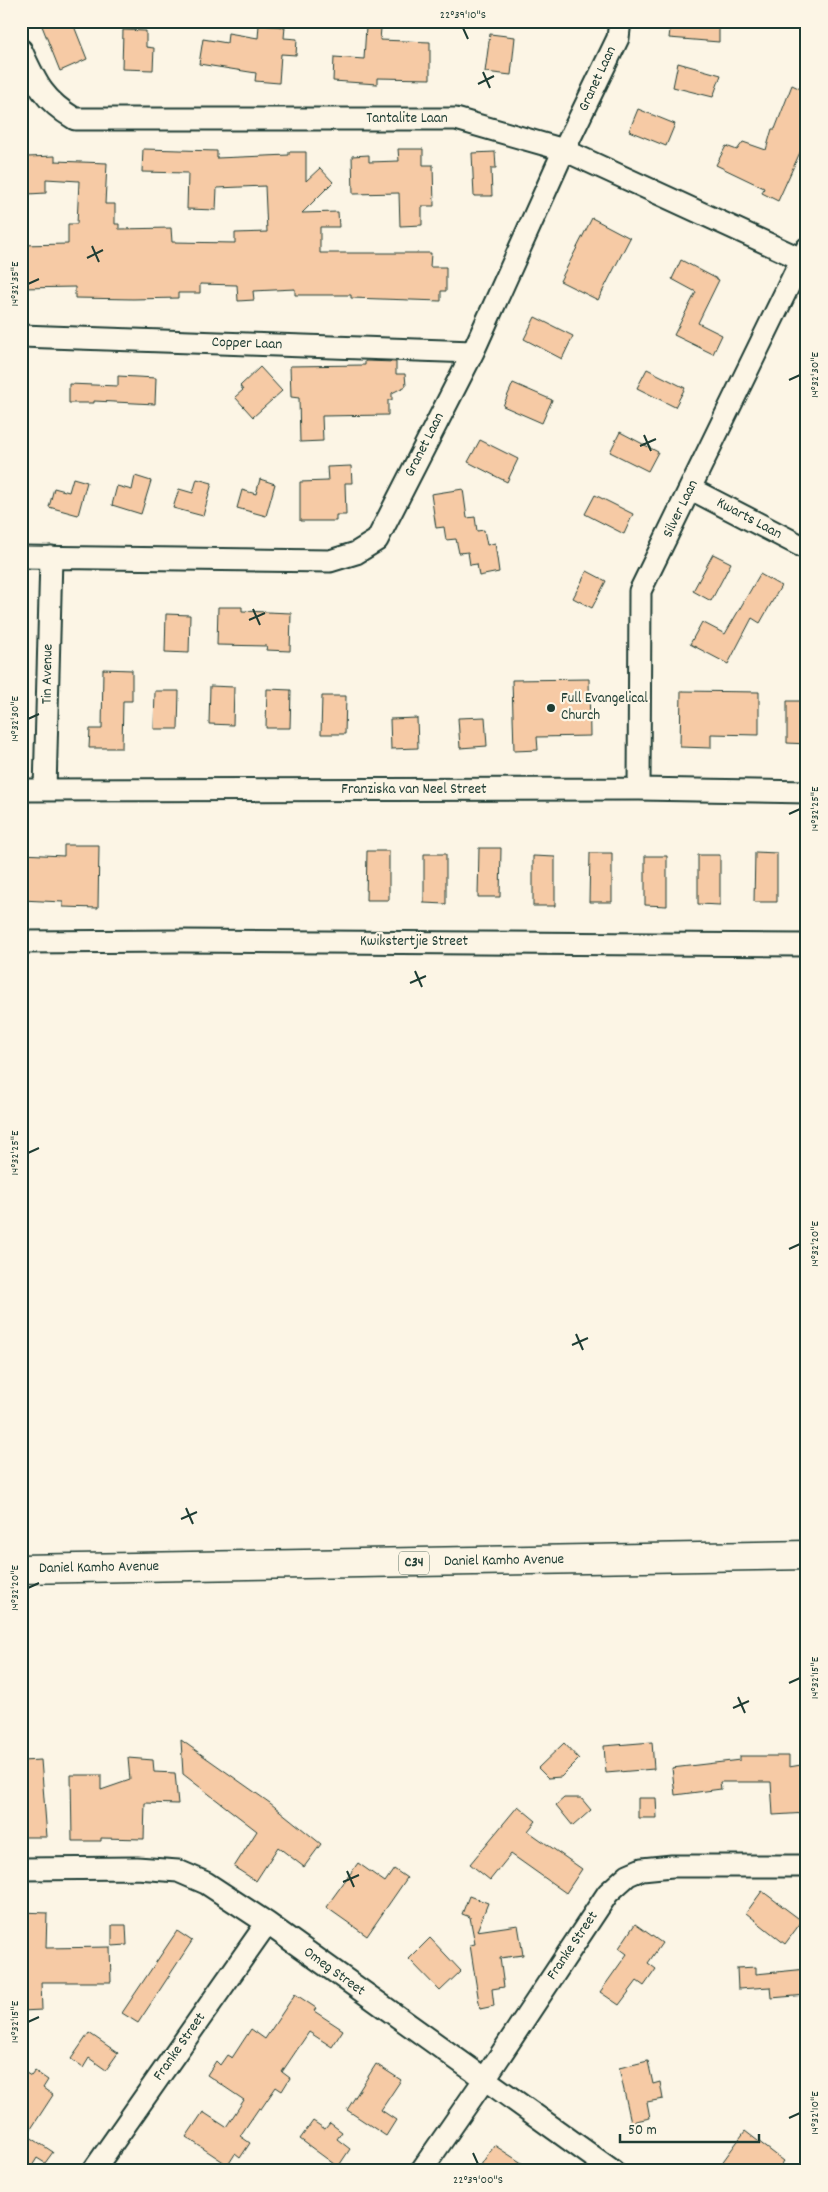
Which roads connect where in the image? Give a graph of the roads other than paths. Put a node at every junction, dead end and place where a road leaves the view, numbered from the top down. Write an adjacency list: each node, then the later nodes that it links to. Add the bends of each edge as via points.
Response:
1 (620, 21): 3 (street, Granet Laan, via 618,38)
2 (21, 50): 3 (street, Tantalite Laan, via 37,85 56,107 75,119 456,119)
3 (564, 150): 4 (street, Tantalite Laan); 6 (street, Granet Laan)
4 (804, 253): 7 (street, Silver Laan)
5 (21, 336): 6 (street, Copper Laan)
6 (473, 352): 10 (street, Granet Laan, via 377,540 356,553 330,561)
7 (691, 489): 8 (street, Kwarts Laan); 13 (street, Silver Laan, via 640,591)
8 (807, 549)
9 (21, 557): 10 (street, Granet Laan)
10 (51, 557): 12 (street, Tin Avenue)
11 (21, 790): 12 (street, Franziska van Neel Street)
12 (45, 790): 13 (street, Franziska van Neel Street)
13 (639, 790): 14 (street, Franziska van Neel Street)
14 (807, 792)
15 (21, 942): 16 (street, Kwikstertjie Street)
16 (807, 945)
17 (807, 1555): 18 (main road, Daniel Kamho Avenue / C34)
18 (21, 1569)
19 (807, 1866): 22 (street, Franke Street, via 672,1866 642,1869 628,1875 608,1893)
20 (21, 1869): 21 (street, Omeg Street, via 178,1871 206,1883)
21 (267, 1923): 22 (street, Omeg Street); 23 (street, Franke Street)
22 (484, 2080): 24 (street, Franke Street); 25 (street, Omeg Street)
23 (93, 2171)
24 (421, 2171)
25 (613, 2171)

